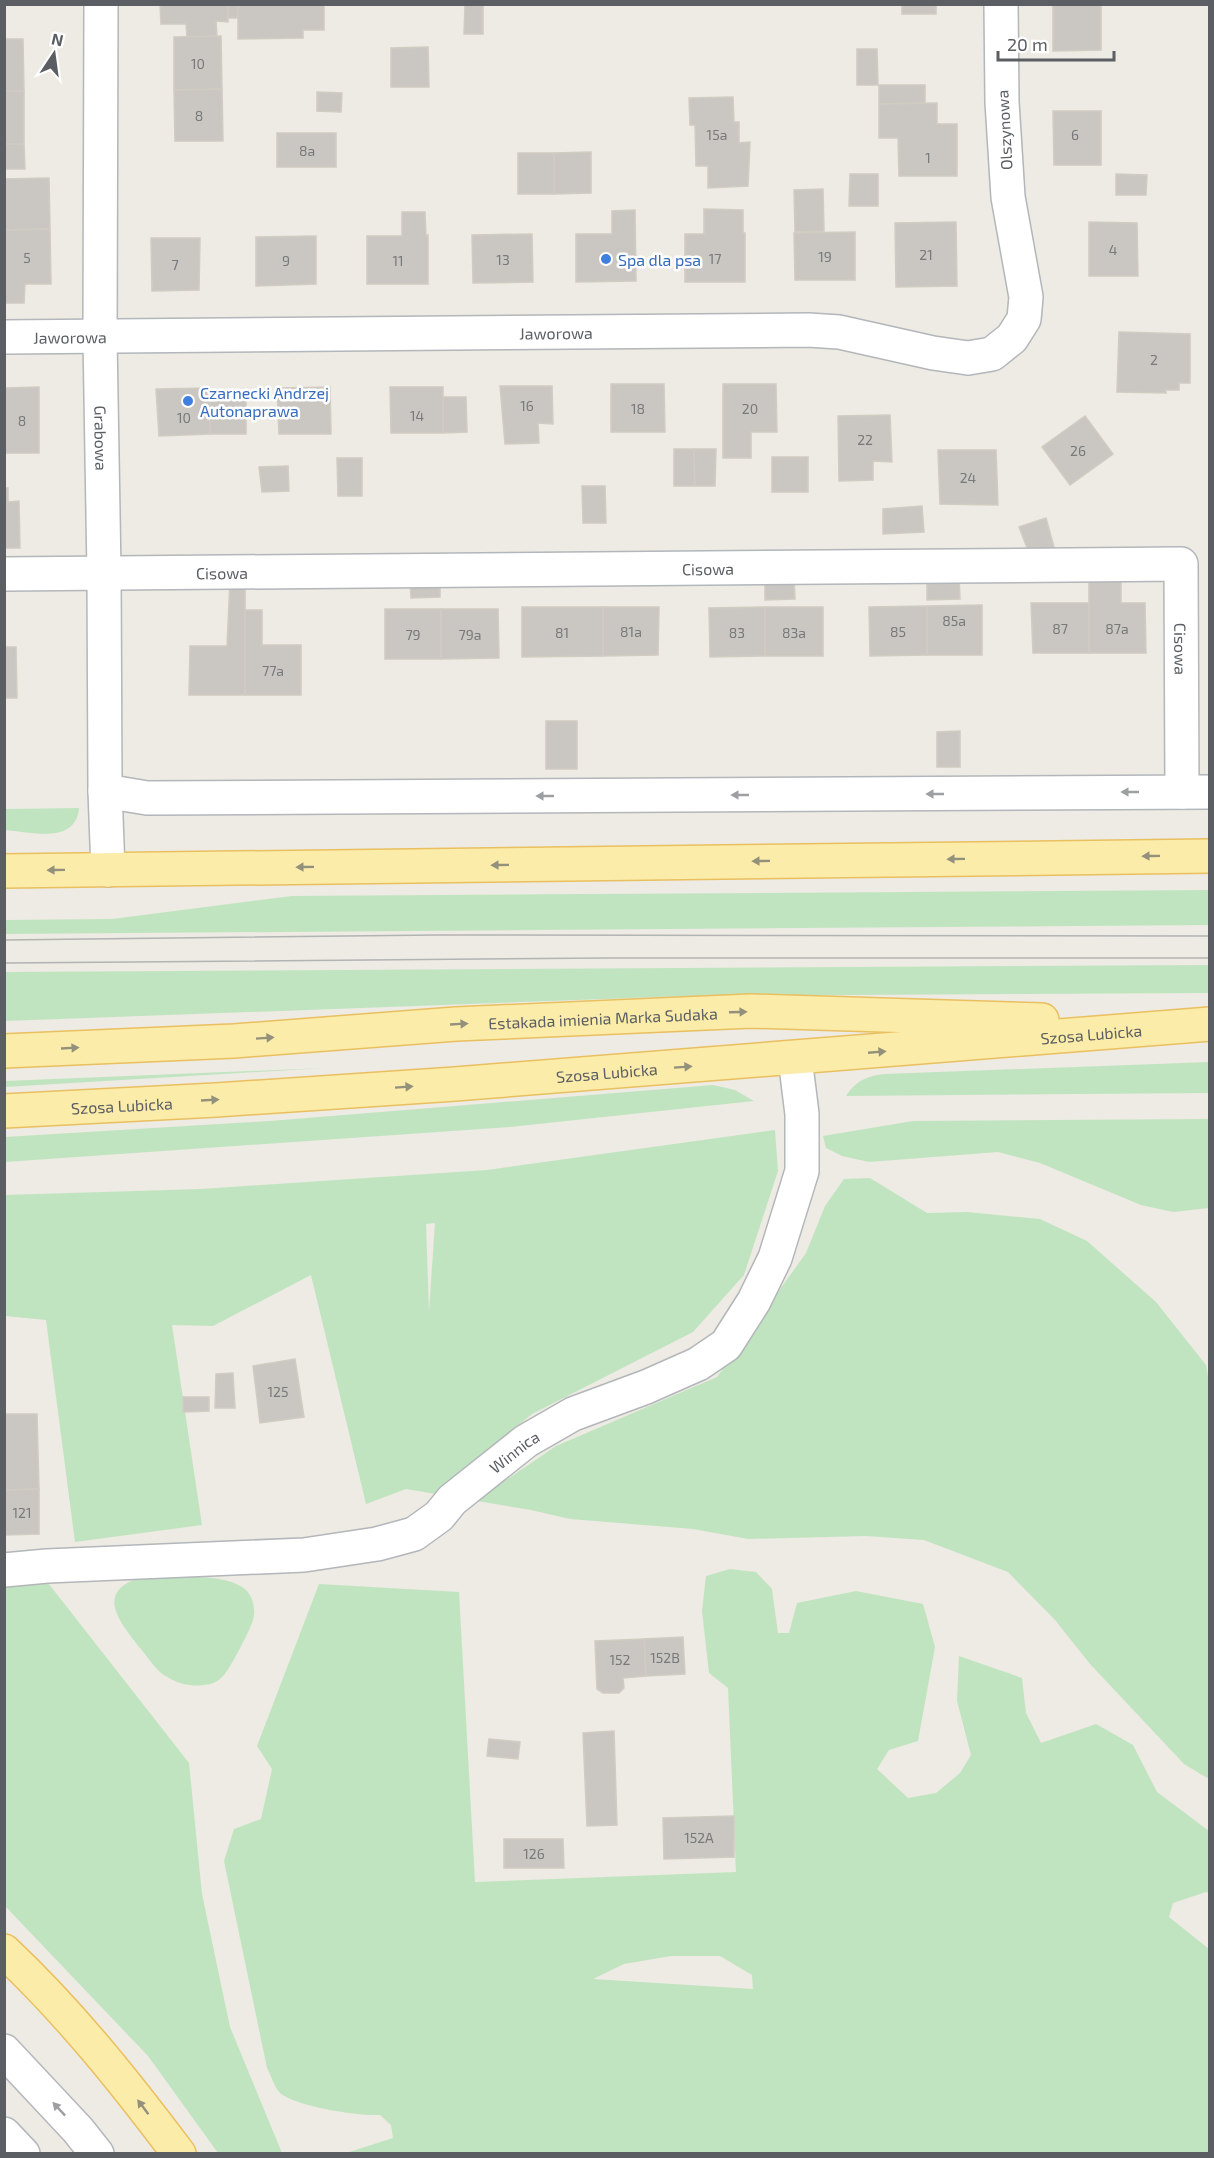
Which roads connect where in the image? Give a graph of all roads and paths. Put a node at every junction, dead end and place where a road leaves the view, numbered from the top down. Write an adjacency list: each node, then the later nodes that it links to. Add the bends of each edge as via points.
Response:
1 (100, 4): 5 (street, Grabowa)
2 (1001, 4): 3 (street, Olszynowa, via 1008,197)
3 (1017, 255): 5 (street, Jaworowa, via 1026,297 1024,319 1012,338 992,354 968,358 838,332 808,330)
4 (4, 337): 5 (street, Jaworowa)
5 (100, 338): 6 (street, Grabowa)
6 (104, 573): 7 (street, Cisowa); 8 (street, Grabowa); 9 (street, Cisowa, via 1181,564)
7 (4, 574)
8 (105, 791): 9 (street, one-way to 8, via 147,798); 11 (street, Grabowa)
9 (1196, 792)
10 (1209, 856): 11 (main road, one-way to 11)
11 (108, 870): 12 (main road, one-way to 12)
12 (4, 871)
13 (1206, 1024): 14 (main road, Estakada imienia Marka Sudaka, one-way to 13, via 751,1011); 15 (main road, Szosa Lubicka, one-way to 13)
14 (8, 1051)
15 (795, 1058): 16 (main road, Szosa Lubicka, one-way to 15, via 228,1099); 17 (street, Winnica, via 803,1150 802,1171 789,1218 775,1258 748,1310 726,1345 698,1364 573,1414 526,1441 414,1534 304,1555)
16 (4, 1111)
17 (4, 1570)
18 (4, 1950): 23 (main road, one-way to 18, via 67,2014)
19 (4, 2051): 22 (street, one-way to 19)
20 (4, 2134): 21 (street)
21 (23, 2154)
22 (97, 2154)
23 (179, 2154)

